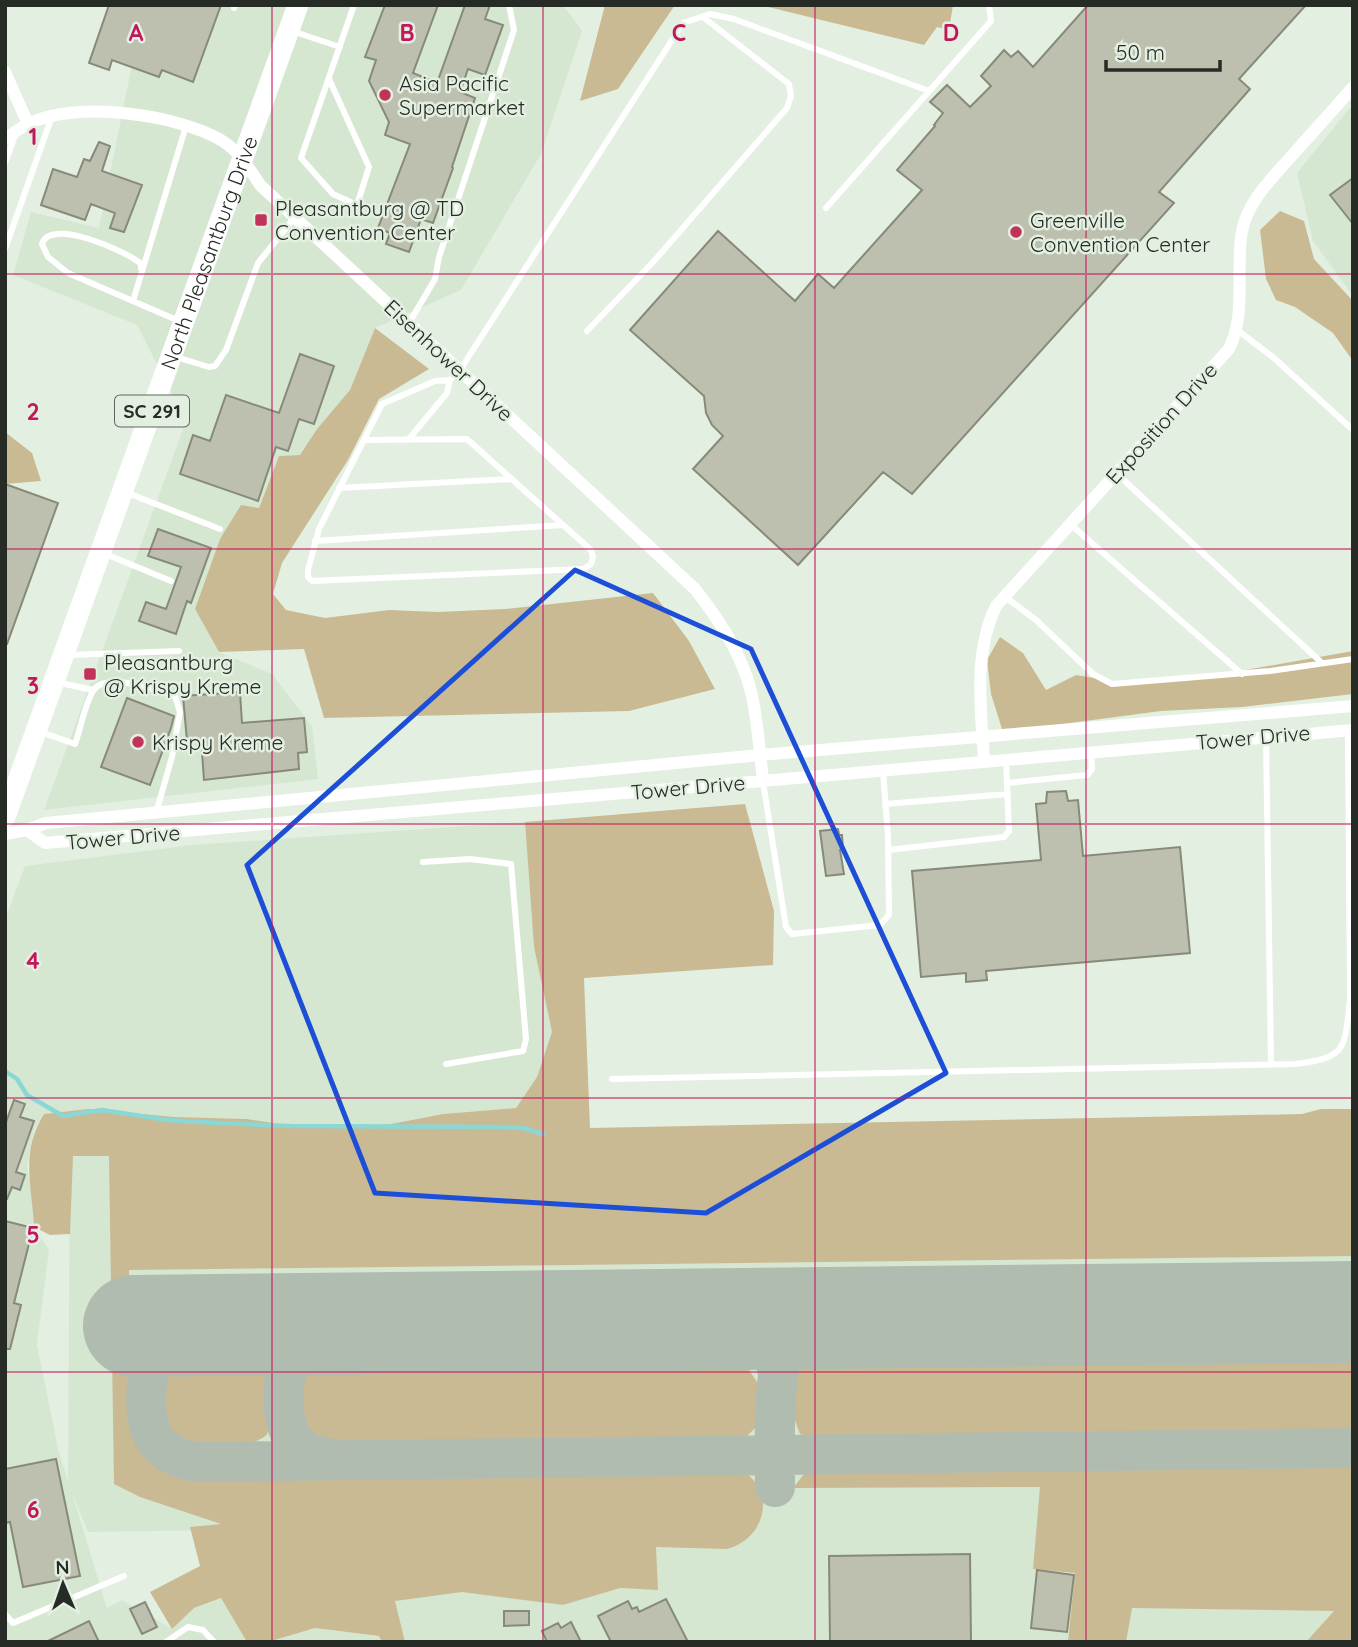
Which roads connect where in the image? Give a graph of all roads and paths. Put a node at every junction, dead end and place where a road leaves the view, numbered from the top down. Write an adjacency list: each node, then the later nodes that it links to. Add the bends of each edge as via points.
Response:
1 (298, 5): 6 (main road, North Pleasantburg Drive / SC 291)
2 (355, 5): 7 (lane)
3 (509, 5): 24 (lane, via 514,30 435,279)
4 (989, 5): 11 (lane, via 991,21)
5 (703, 17): 11 (lane, via 734,19); 26 (lane, via 789,84 787,108); 28 (lane, via 682,23)
6 (289, 31): 7 (lane); 16 (main road, North Pleasantburg Drive / SC 291)
7 (340, 47): 9 (lane)
8 (5, 72): 13 (street)
9 (329, 79): 9 (lane, via 301,158 333,194 357,205 369,167)
10 (1353, 87): 25 (street, Exposition Drive, via 1246,214)
11 (929, 91): 18 (lane)
12 (52, 116): 13 (street, Eisenhower Drive); 14 (street, Eisenhower Drive, via 128,113); 20 (lane)
13 (28, 124): 15 (street, Eisenhower Drive)
14 (186, 126): 16 (street, Eisenhower Drive, via 222,141); 21 (lane)
15 (11, 135): 17 (lane)
16 (243, 158): 19 (street, Eisenhower Drive, via 260,184); 23 (main road, North Pleasantburg Drive / SC 291)
17 (5, 163)
18 (826, 208)
19 (295, 217): 24 (street, Eisenhower Drive); 27 (lane, via 258,263 226,350 215,366)
20 (5, 249)
21 (142, 269): 22 (lane); 22 (lane, via 134,258 61,232 50,234 42,244 48,257 68,272)
22 (133, 301): 23 (lane)
23 (184, 323): 27 (main road, North Pleasantburg Drive / SC 291)
24 (409, 323): 28 (street, Eisenhower Drive)
25 (1236, 329): 30 (lane); 33 (street, Exposition Drive, via 1229,349)
26 (587, 331)
27 (172, 356): 36 (main road, North Pleasantburg Drive / SC 291)
28 (460, 370): 29 (lane); 57 (street, Eisenhower Drive, via 695,589 736,650 748,680)
29 (450, 380): 31 (lane, via 435,381 382,404); 32 (lane, via 447,393)
30 (1353, 430)
31 (364, 440): 32 (lane); 35 (lane)
32 (408, 440): 34 (lane, via 467,439)
33 (1116, 473): 37 (street, Exposition Drive); 47 (lane)
34 (512, 479): 35 (lane); 38 (lane)
35 (339, 488): 40 (lane)
36 (123, 492): 39 (lane); 41 (main road, North Pleasantburg Drive / SC 291)
37 (1070, 524): 43 (street, Exposition Drive); 48 (lane)
38 (563, 525): 40 (lane); 40 (lane, via 591,550 591,564 583,569 312,581 308,570)
39 (220, 529)
40 (316, 541)
41 (101, 553): 42 (lane); 45 (main road, North Pleasantburg Drive / SC 291)
42 (171, 581)
43 (1004, 596): 48 (lane, via 1093,674 1112,684); 54 (street, Exposition Drive, via 987,625 982,650)
44 (179, 651): 45 (lane)
45 (64, 655): 49 (main road, North Pleasantburg Drive / SC 291)
46 (1353, 659): 47 (lane)
47 (1322, 663): 48 (lane)
48 (1242, 674)
49 (54, 682): 50 (lane); 53 (main road, North Pleasantburg Drive / SC 291)
50 (93, 690): 53 (lane, via 75,744); 65 (lane, via 104,683 132,683 176,696 180,712)
51 (1353, 706): 54 (street, Tower Drive)
52 (1350, 730): 55 (street, Tower Drive); 72 (lane, via 1350,1000 1346,1034 1340,1051 1324,1060)
53 (37, 731): 66 (main road, North Pleasantburg Drive / SC 291)
54 (983, 736): 57 (street, Tower Drive); 59 (street, Exposition Drive)
55 (1266, 736): 56 (street, Tower Drive); 72 (lane)
56 (1091, 751): 58 (street, Tower Drive); 62 (lane, via 1092,769 1087,775)
57 (760, 755): 61 (street, Eisenhower Drive); 65 (street, Tower Drive)
58 (1006, 758): 59 (street, Tower Drive); 62 (lane)
59 (984, 760): 60 (street, Tower Drive)
60 (882, 769): 61 (street, Tower Drive); 64 (lane)
61 (763, 780): 67 (street, Tower Drive, via 45,843); 69 (lane, via 786,927 792,934 880,925 889,915)
62 (1007, 783): 63 (lane)
63 (1008, 794): 64 (lane); 69 (lane, via 1009,831 1004,836)
64 (885, 804): 69 (lane)
65 (156, 813): 67 (street, Tower Drive, via 46,823)
66 (5, 817)
67 (27, 830): 68 (street, Tower Drive)
68 (5, 834)
69 (888, 850)
70 (423, 862): 71 (lane, via 470,859 511,864 526,1039 523,1051)
71 (446, 1064)
72 (1271, 1065): 73 (lane)
73 (612, 1079)
74 (124, 1576): 75 (lane, via 13,1623)
75 (5, 1614)
76 (166, 1642): 77 (lane, via 188,1627 203,1630)
77 (214, 1642)

